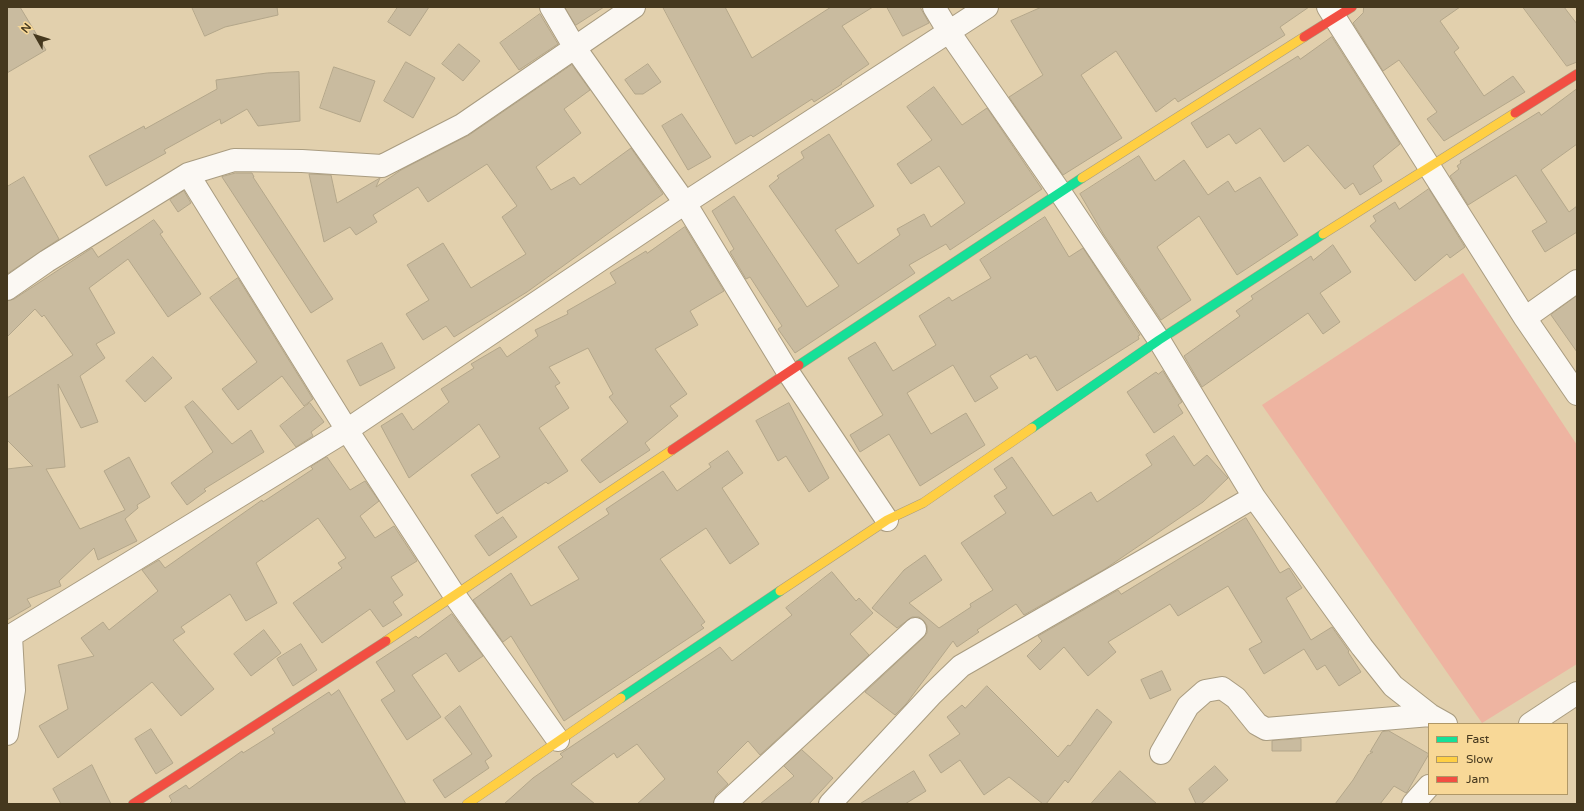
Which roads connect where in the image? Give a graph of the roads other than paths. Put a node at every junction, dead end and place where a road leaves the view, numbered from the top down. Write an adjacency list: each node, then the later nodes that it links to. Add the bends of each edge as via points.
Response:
1 (551, 7): 7 (street)
2 (634, 7): 7 (street)
3 (934, 7): 6 (street)
4 (987, 7): 6 (street)
5 (1339, 11): 9 (street); 11 (street)
6 (949, 32): 11 (street); 12 (street)
7 (575, 48): 10 (street, via 462,125 382,166 234,160); 12 (street)
8 (1577, 74): 9 (street)
9 (1428, 166): 15 (street); 16 (street)
10 (188, 174): 14 (street, via 46,261); 19 (street)
11 (1060, 192): 16 (street); 17 (street)
12 (685, 203): 17 (street); 19 (street)
13 (1577, 281): 15 (street)
14 (7, 289)
15 (1525, 318): 18 (street)
16 (1159, 340): 20 (street); 21 (street, via 923,503)
17 (788, 372): 21 (street); 22 (street)
18 (1577, 394)
19 (347, 430): 22 (street); 24 (street)
20 (1254, 497): 26 (street, via 1393,686); 35 (street, via 961,666)
21 (887, 520): 29 (street)
22 (455, 596): 29 (street); 32 (street)
23 (914, 629): 34 (street)
24 (9, 637): 28 (street, via 14,690)
25 (1577, 693): 27 (street)
26 (1438, 720): 30 (street, via 1266,729 1257,724 1236,698 1222,688 1205,691 1188,706)
27 (1532, 723)
28 (7, 734)
29 (558, 740): 33 (street)
30 (1161, 753)
31 (1428, 787): 36 (street)
32 (133, 804)
33 (467, 804)
34 (725, 804)
35 (830, 804)
36 (1413, 804)

